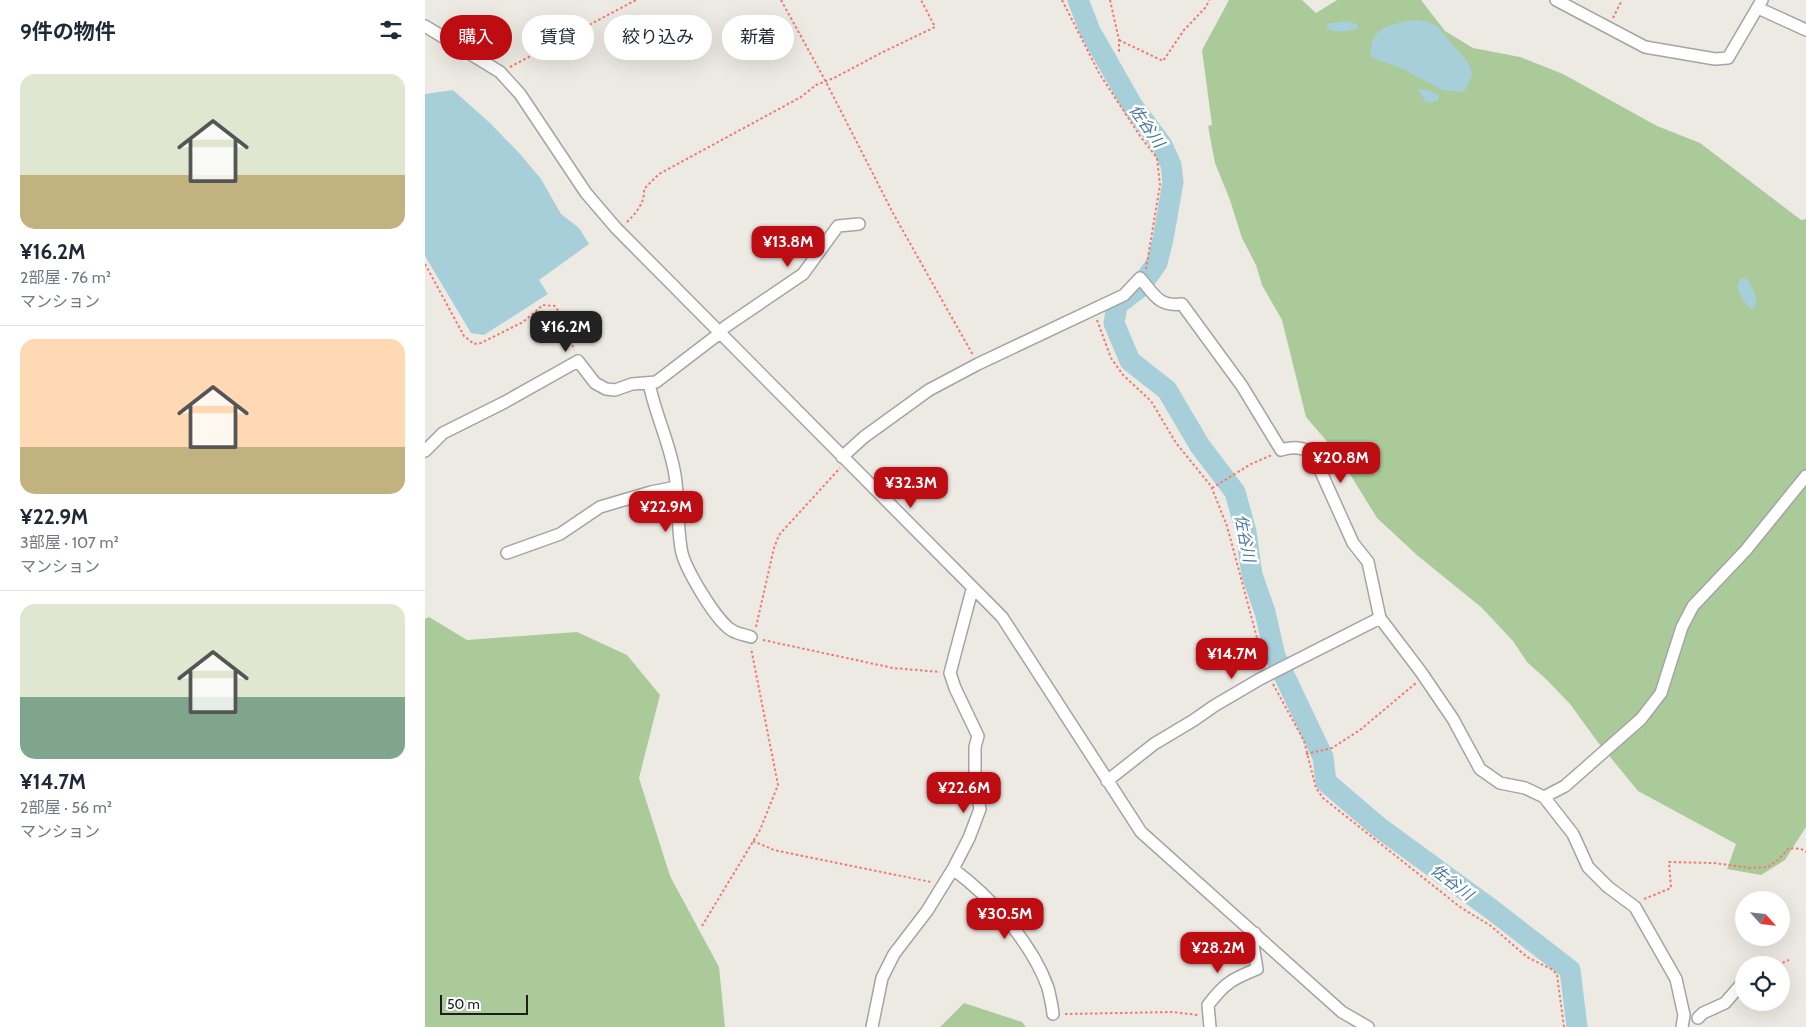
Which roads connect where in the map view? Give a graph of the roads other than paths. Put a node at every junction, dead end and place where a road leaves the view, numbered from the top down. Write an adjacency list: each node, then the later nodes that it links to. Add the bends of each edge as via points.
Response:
1 (1556, 0): 2 (street, via 1645,48 1715,59 1728,58)
2 (1760, 4): 4 (street)
3 (425, 26): 6 (street, via 500,72 520,94 586,193)
4 (1806, 30)
5 (859, 224): 6 (street, via 838,226 803,274)
6 (720, 333): 7 (street, via 656,382); 9 (street)
7 (649, 383): 8 (street, via 606,389 595,382 577,361 443,433); 11 (street, via 668,446)
8 (425, 451)
9 (844, 459): 13 (street); 14 (street, via 864,437 929,390 1124,295 1140,278 1159,302 1170,306 1182,304 1242,386 1281,450 1290,447 1312,452 1353,542 1368,562)
10 (1806, 476): 17 (street, via 1747,550 1693,606 1682,627 1661,693 1641,719 1565,786)
11 (676, 487): 12 (street, via 600,507 560,534); 15 (street, via 681,550 695,582 721,622 733,631)
12 (507, 552)
13 (973, 590): 16 (street, via 1001,617); 18 (street, via 950,673 978,736 975,783 980,809)
14 (1380, 618): 16 (street, via 1214,706 1154,744); 17 (street, via 1453,719 1480,769 1500,782)
15 (751, 637)
16 (1107, 781): 19 (street, via 1141,832)
17 (1544, 796): 22 (street, via 1573,834 1588,867 1608,888 1635,907 1676,979)
18 (953, 869): 21 (street, via 966,878 1017,932 1048,988); 25 (street, via 927,911 894,954 882,978)
19 (1255, 933): 23 (street, via 1252,938 1257,969 1237,976 1221,988 1208,1005); 26 (street, via 1342,1012)
20 (1735, 991): 24 (street, via 1725,1003 1703,1013)
21 (1053, 1014)
22 (1684, 1014): 24 (street); 27 (street)
23 (1209, 1022)
24 (1700, 1022)
25 (871, 1027)
26 (1368, 1027)
27 (1682, 1027)

